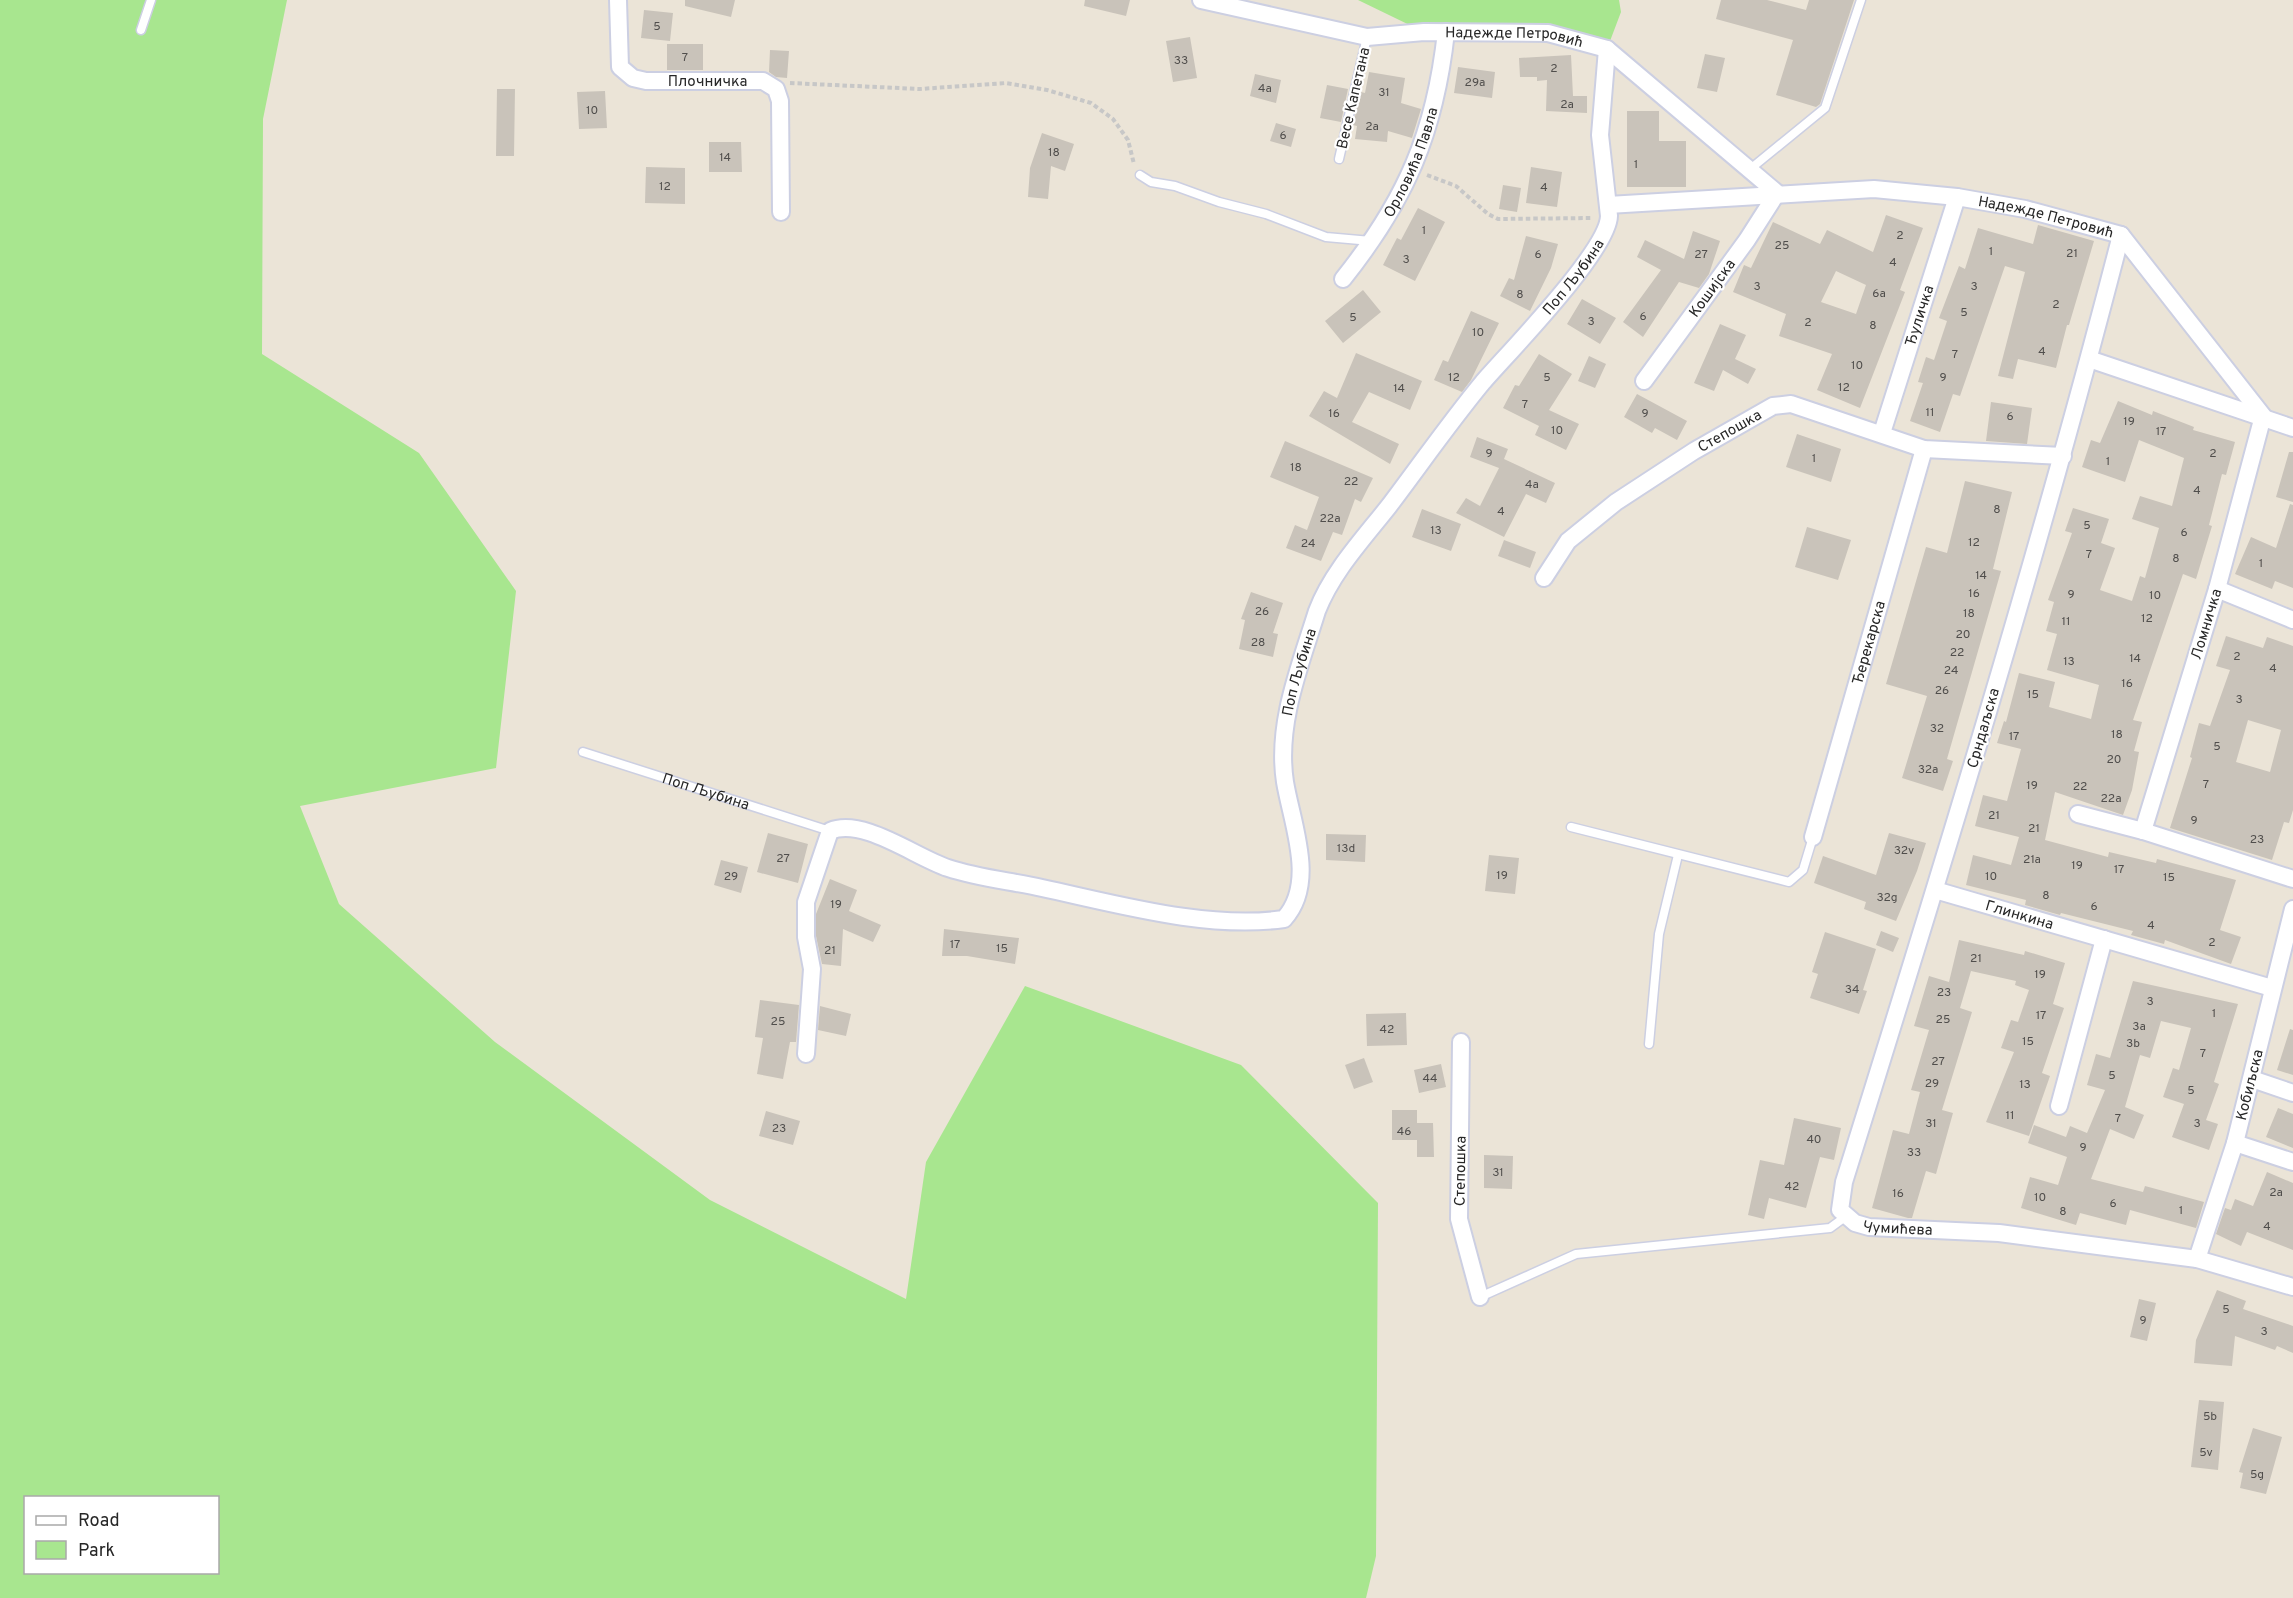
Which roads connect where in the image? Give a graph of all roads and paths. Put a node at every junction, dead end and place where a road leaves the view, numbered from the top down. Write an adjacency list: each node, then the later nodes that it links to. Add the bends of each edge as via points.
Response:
1 (151, 0): 5 (lane)
2 (618, 0): 9 (street, Плочничка, via 620,67 625,74 646,81 763,81)
3 (1201, 0): 7 (street, Надежде Петровић)
4 (1861, 0): 11 (lane, via 1825,108)
5 (141, 30)
6 (1446, 32): 7 (street, Надежде Петровић); 8 (street, Надежде Петровић, via 1548,33); 12 (street, Орловића Павла, via 1431,117)
7 (1367, 37): 10 (lane, Весе Капетана)
8 (1607, 49): 11 (street, Надежде Петровић); 16 (street, via 1600,135)
9 (776, 89): 13 (path, via 804,82 920,88 1006,83 1047,90 1091,103 1113,119 1128,140); 17 (street, via 780,101)
10 (1339, 159)
11 (1749, 170): 14 (street, Надежде Петровић)
12 (1412, 172): 16 (path, via 1456,186 1498,219 1585,219); 19 (street, Орловића Павла)
13 (1140, 175): 19 (lane, via 1151,182 1266,214 1326,237)
14 (1777, 194): 15 (street, Надежде Петровић, via 1874,189); 16 (street, Надежде Петровић); 22 (street, Кошијска)
15 (1957, 197): 18 (street, Надежде Петровић, via 2025,209); 25 (street, Ђуличка)
16 (1608, 210): 34 (street, Поп Љубина, via 1606,227 1572,282 1483,383 1322,598 1284,728 1285,781 1300,868 1295,907 1284,919 1255,924 1102,901 949,868 862,830 840,827)
17 (781, 212)
18 (2121, 235): 21 (street, Срндаљска); 23 (street, Надежде Петровић)
19 (1372, 242): 20 (street, Орловића Павла)
20 (1343, 279)
21 (2089, 359): 23 (street); 27 (street, Срндаљска)
22 (1644, 381)
23 (2263, 416): 24 (street); 29 (street, Ломничка)
24 (2293, 428)
25 (1882, 433): 26 (street, Степошка); 28 (street, Степошка, via 1791,404 1773,406 1616,502 1568,541)
26 (1924, 449): 27 (street, Степошка); 36 (street, Ђерекарска)
27 (2063, 456): 39 (street, Срндаљска)
28 (1544, 578)
29 (2217, 589): 30 (street); 35 (street, Ломничка)
30 (2293, 620)
31 (582, 752): 34 (lane, Поп Љубина)
32 (2078, 814): 35 (street)
33 (1571, 827): 37 (lane)
34 (830, 831): 45 (street, via 806,903 806,937 812,969)
35 (2143, 831): 38 (street)
36 (1813, 837): 37 (lane, via 1803,870 1789,882)
37 (1678, 855): 44 (lane, via 1659,934)
38 (2293, 879)
39 (1935, 890): 41 (street, Глинкина); 51 (street, Срндаљска, via 1844,1182 1840,1210)
40 (2293, 909): 42 (street, Кобиљска)
41 (2104, 939): 42 (street, Глинкина); 48 (street)
42 (2272, 988): 46 (street, Кобиљска)
43 (1461, 1042): 54 (street, Степошка, via 1459,1219)
44 (1650, 1044)
45 (806, 1054)
46 (2252, 1079): 47 (street); 49 (street, Кобиљска)
47 (2293, 1093)
48 (2060, 1106)
49 (2235, 1143): 50 (street); 52 (street, Кобиљска)
50 (2293, 1162)
51 (1845, 1217): 52 (street, Чумићева, via 1869,1227 1999,1233); 54 (lane, Чумићева, via 1830,1228 1576,1254)
52 (2197, 1259): 53 (street, Чумићева)
53 (2293, 1287)
54 (1479, 1297)

